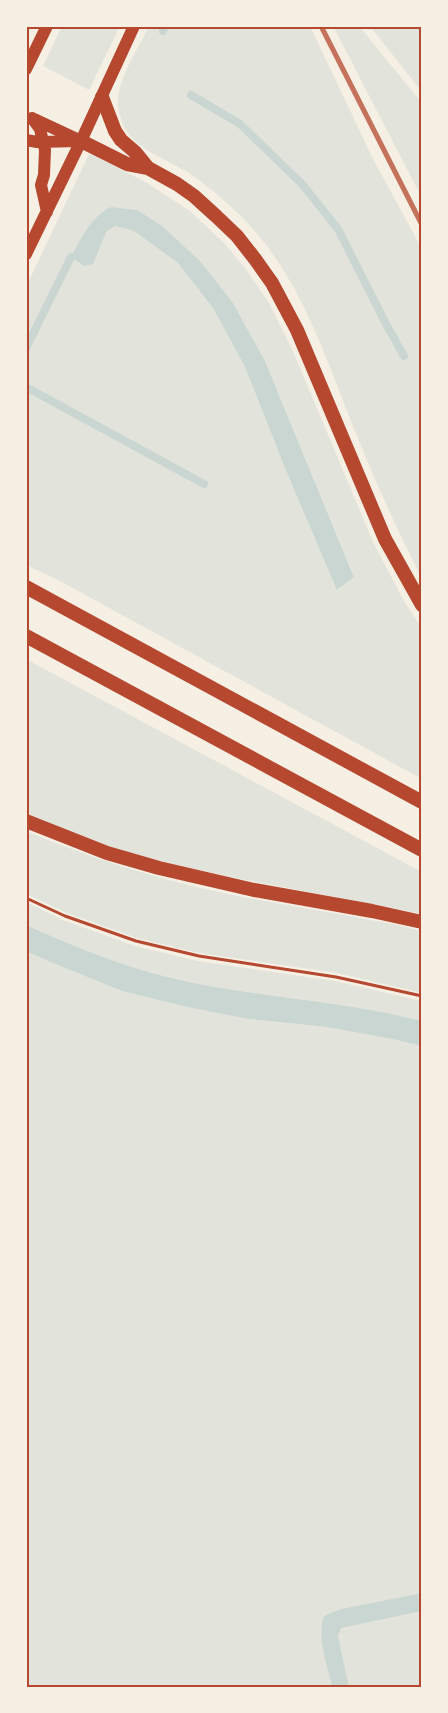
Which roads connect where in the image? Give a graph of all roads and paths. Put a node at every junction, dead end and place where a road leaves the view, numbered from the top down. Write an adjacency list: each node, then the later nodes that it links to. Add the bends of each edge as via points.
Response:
1 (47, 26): 4 (main road)
2 (134, 26): 6 (main road)
3 (321, 26): 13 (street)
4 (30, 54): 5 (main road)
5 (26, 69)
6 (102, 97): 9 (main road); 11 (highway, via 115,131)
7 (29, 116): 9 (main road); 10 (main road, via 40,129)
8 (26, 140): 10 (main road)
9 (82, 141): 10 (main road); 11 (highway, via 127,164); 12 (main road)
10 (44, 142): 12 (main road, via 46,156 41,185)
11 (148, 168): 16 (highway, via 194,196 216,216 255,258 272,283 297,330 385,539)
12 (47, 212): 14 (main road)
13 (422, 225)
14 (26, 254)
15 (26, 587): 18 (highway)
16 (422, 605)
17 (26, 636): 20 (highway)
18 (422, 802)
19 (26, 821): 22 (highway, via 107,853 159,868)
20 (422, 850)
21 (26, 898): 23 (path, via 65,916 136,941 198,956 336,977)
22 (422, 922)
23 (422, 996)

